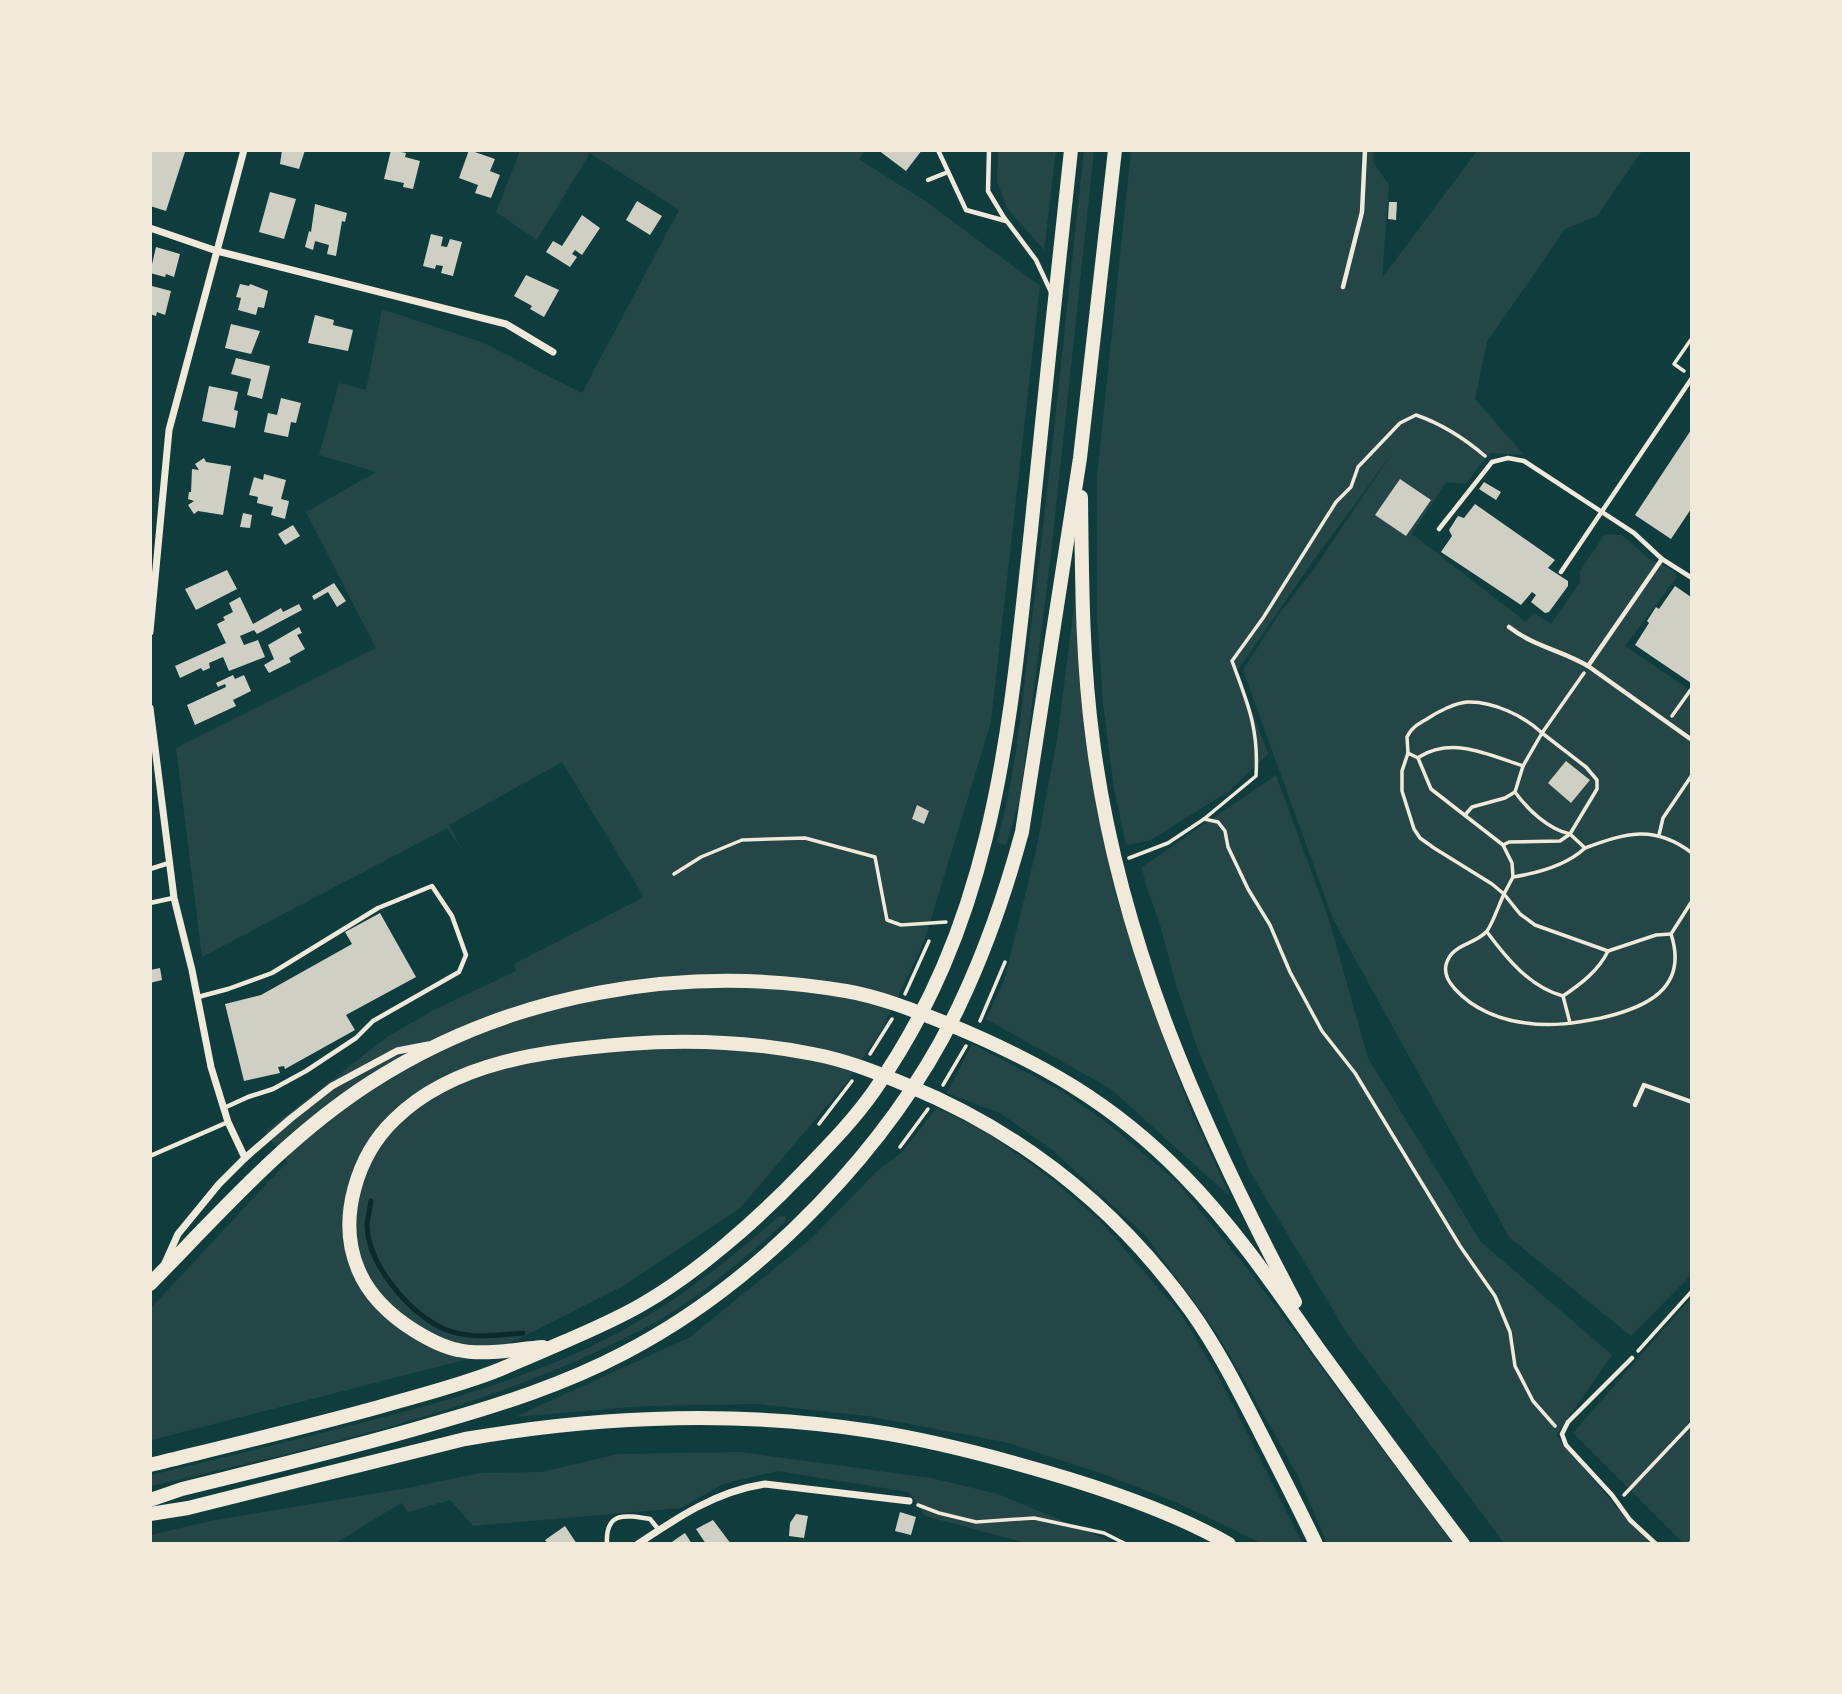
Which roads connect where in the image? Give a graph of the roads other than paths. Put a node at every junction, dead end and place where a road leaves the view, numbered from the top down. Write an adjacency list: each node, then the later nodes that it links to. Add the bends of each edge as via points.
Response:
1 (244, 150): 11 (street)
2 (938, 150): 7 (lane)
3 (989, 150): 9 (lane, via 988,191)
4 (1071, 150): 13 (main road)
5 (1115, 150): 16 (main road)
6 (1365, 150): 12 (lane, via 1362,212)
7 (948, 172): 8 (lane); 9 (lane, via 966,210)
8 (928, 180)
9 (1007, 221): 13 (lane, via 1036,260)
10 (150, 228): 11 (street)
11 (217, 251): 14 (street, via 480,316 506,324); 23 (street, via 169,429)
12 (1343, 286)
13 (1055, 300): 40 (main road, via 1017,667 1000,779 986,844 946,962 872,1094 773,1203 673,1284 623,1315)
14 (553, 352)
15 (1692, 378): 17 (lane)
16 (1080, 457): 41 (main road, via 1084,647 1093,741 1115,865 1155,999 1214,1143); 44 (main road, via 1022,832 1007,887 960,1006 876,1140 788,1235 752,1266 624,1353 486,1409)
17 (1601, 512): 18 (lane, via 1524,461 1508,458 1492,462); 19 (lane); 20 (lane)
18 (1439, 529)
19 (1662, 559): 21 (lane); 24 (lane)
20 (1561, 572)
21 (1692, 578)
22 (1508, 627): 24 (lane, via 1526,640)
23 (150, 632)
24 (1588, 666): 26 (lane)
25 (150, 708): 27 (street)
26 (1692, 740)
27 (169, 863): 28 (lane); 29 (street)
28 (150, 869)
29 (174, 898): 30 (lane); 31 (street)
30 (150, 903)
31 (198, 997): 35 (street); 35 (lane, via 272,973 378,908 432,886 452,916 466,955 459,972 373,1021 356,1038 306,1070 274,1090)
32 (452, 1040): 38 (street, via 397,1051 332,1086); 39 (main road, via 371,1083 312,1125 241,1189); 41 (main road, via 557,1003 636,986 715,980 849,992 919,1012 1034,1062 1122,1120 1182,1174 1226,1224)
33 (1692, 1102): 34 (lane, via 1644,1085)
34 (1635, 1105)
35 (224, 1108): 36 (street)
36 (228, 1122): 37 (lane); 38 (street)
37 (150, 1156)
38 (245, 1158): 39 (street, via 178,1234)
39 (156, 1279)
40 (555, 1346): 43 (main road, via 441,1390); 51 (main road, via 459,1350 403,1323 368,1287 352,1247 353,1200 364,1160 393,1121 454,1080 508,1062 575,1048 650,1042 746,1044 827,1057 885,1076 990,1124 1039,1156 1118,1225 1178,1294 1221,1356)
41 (1321, 1352): 52 (main road)
42 (1632, 1358): 53 (lane, via 1568,1422 1562,1434 1566,1445 1630,1520)
43 (150, 1465)
44 (150, 1500)
45 (909, 1502): 47 (street, via 765,1484 716,1496)
46 (150, 1514): 48 (main road, via 465,1439 613,1420 709,1417 870,1430 984,1454 1154,1509)
47 (659, 1530): 49 (lane, via 650,1518 626,1515 612,1520 606,1531); 50 (street)
48 (1224, 1541)
49 (607, 1544)
50 (638, 1544)
51 (1316, 1544)
52 (1462, 1544)
53 (1656, 1544)

